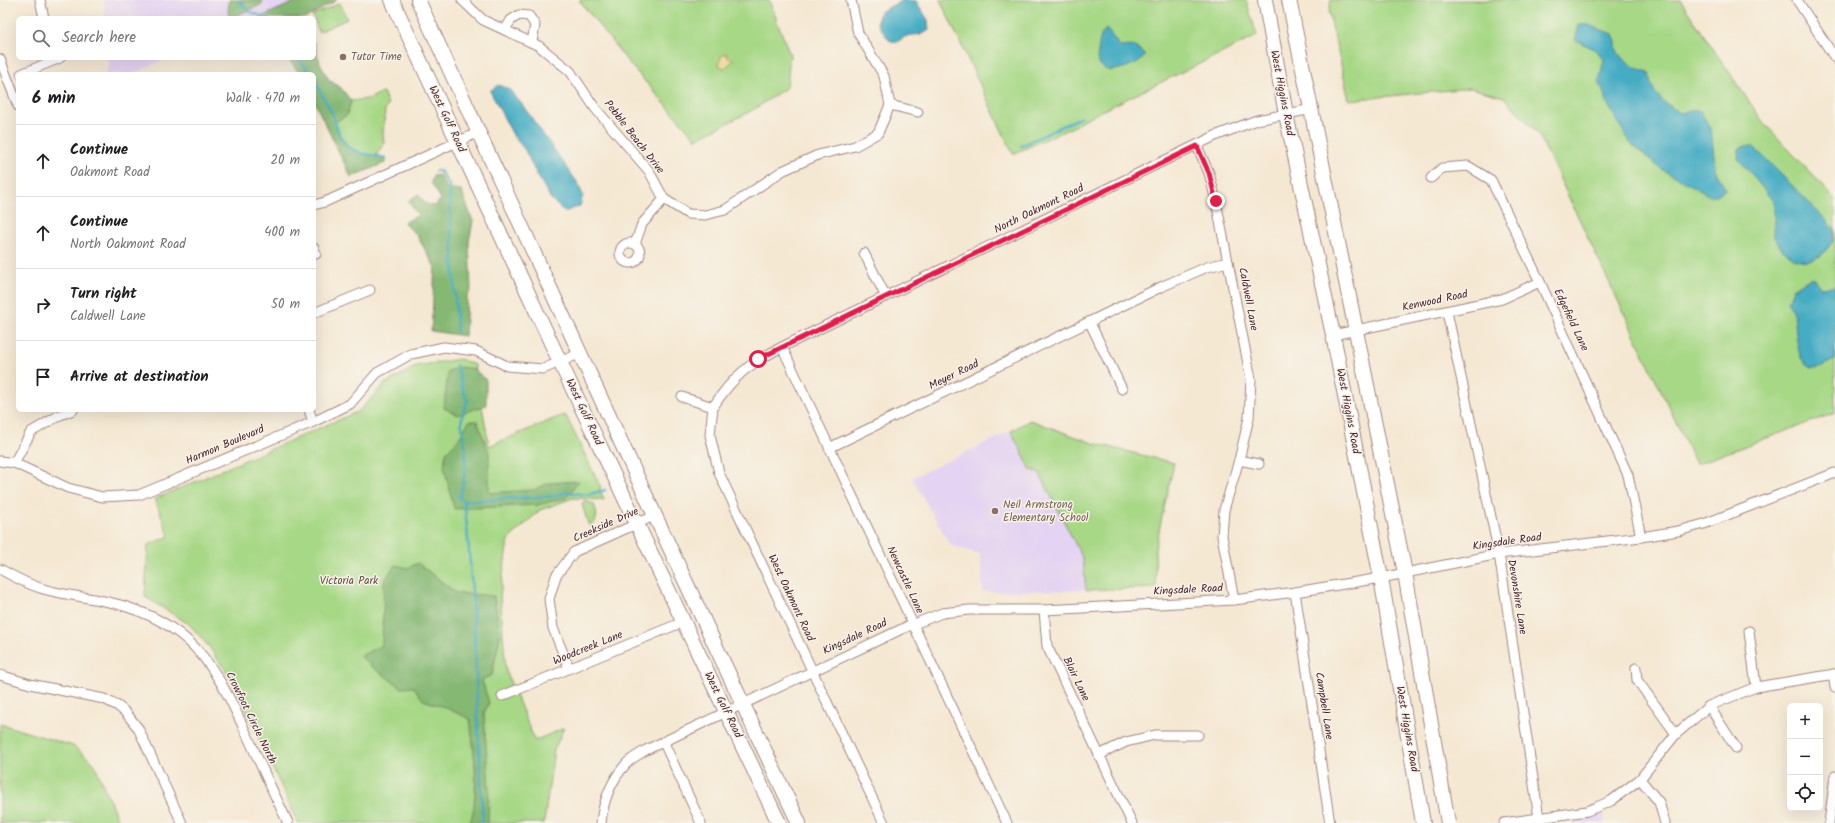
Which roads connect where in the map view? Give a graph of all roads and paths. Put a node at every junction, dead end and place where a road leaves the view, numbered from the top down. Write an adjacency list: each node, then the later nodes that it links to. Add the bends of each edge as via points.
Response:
1 (40, 0): 9 (street)
2 (392, 0): 24 (main road, West Golf Road)
3 (418, 0): 23 (main road, West Golf Road)
4 (462, 0): 10 (street, Pebble Beach Drive, via 484,20)
5 (851, 0): 19 (street, via 858,33 884,76)
6 (1265, 0): 22 (main road, West Higgins Road)
7 (1289, 0): 20 (main road)
8 (1797, 0): 12 (street)
9 (44, 16)
10 (506, 30): 11 (street, Pebble Beach Drive); 11 (street, via 511,20 519,15 529,16 535,25)
11 (532, 42): 27 (street, Pebble Beach Drive, via 570,71 596,108 649,171)
12 (1835, 58)
13 (0, 59): 17 (street)
14 (54, 60): 15 (street)
15 (24, 72)
16 (16, 76): 17 (street)
17 (9, 79): 18 (street)
18 (16, 100)
19 (890, 105): 21 (street); 27 (street, Pebble Beach Drive, via 878,133 855,146 818,155 782,171 726,210 705,215 688,214)
20 (1312, 110): 22 (street, North Oakmont Road); 38 (main road)
21 (918, 112)
22 (1286, 114): 25 (street, North Oakmont Road, via 1244,124); 39 (main road, West Higgins Road)
23 (479, 132): 24 (street); 41 (main road, West Golf Road)
24 (457, 142): 28 (street); 42 (main road, West Golf Road)
25 (1197, 146): 31 (street, Caldwell Lane, via 1209,173); 34 (street, North Oakmont Road)
26 (1431, 178): 32 (street, Edgefield Lane, via 1442,168 1468,166 1491,180)
27 (664, 199): 29 (street, via 642,224)
28 (316, 204)
29 (634, 244)
30 (864, 252): 34 (street)
31 (1228, 262): 37 (street, Meyer Road, via 1207,267 1163,286); 50 (street, Caldwell Lane, via 1251,379 1249,418)
32 (1540, 282): 36 (street, Kenwood Road, via 1502,299); 57 (street, Edgefield Lane, via 1628,475)
33 (370, 290): 35 (street)
34 (886, 297): 40 (street, North Oakmont Road)
35 (316, 312)
36 (1447, 312): 38 (street, Kenwood Road); 58 (street, Devonshire Lane)
37 (1090, 323): 43 (street); 49 (street, Meyer Road)
38 (1356, 330): 39 (street, Kenwood Road); 60 (main road)
39 (1333, 335): 61 (main road, West Higgins Road)
40 (782, 347): 45 (street, North Oakmont Road, via 746,368 728,385); 49 (street, Newcastle Lane)
41 (581, 353): 42 (street, Harmon Boulevard); 55 (main road, West Golf Road)
42 (560, 362): 48 (street, Harmon Boulevard, via 543,369 507,366 476,351 444,347 411,354 377,373 350,404); 56 (main road, West Golf Road)
43 (1122, 388)
44 (682, 397): 45 (street)
45 (713, 407): 70 (street, West Oakmont Road, via 710,435 719,473)
46 (68, 412): 52 (street, via 31,432)
47 (310, 412): 48 (street)
48 (313, 422): 52 (street, Harmon Boulevard, via 139,495 102,497 68,488)
49 (829, 448): 66 (street, Newcastle Lane)
50 (1240, 460): 53 (street); 63 (street, Caldwell Lane, via 1224,510 1222,536)
51 (0, 461): 52 (street, Harmon Boulevard)
52 (14, 463)
53 (1259, 464)
54 (1835, 473): 57 (street, Kingsdale Road, via 1704,524)
55 (654, 516): 56 (street, Creekside Drive); 76 (main road, West Golf Road)
56 (636, 524): 65 (main road, West Golf Road); 68 (street, Creekside Drive, via 574,552 556,576 549,599 553,628)
57 (1641, 537): 58 (street, Kingsdale Road)
58 (1498, 554): 60 (street, Kingsdale Road); 86 (street, Devonshire Lane)
59 (0, 569): 88 (street, Crowfoot Circle North, via 47,590 141,611 172,627 196,647 221,682)
60 (1405, 573): 61 (street, Kingsdale Road); 98 (main road)
61 (1381, 578): 62 (street, Kingsdale Road); 97 (main road, West Higgins Road)
62 (1295, 592): 63 (street, Kingsdale Road); 96 (street, Campbell Lane)
63 (1234, 600): 64 (street, Kingsdale Road)
64 (1044, 610): 66 (street, Kingsdale Road, via 951,611 932,615); 83 (street, Blair Lane, via 1047,646)
65 (683, 622): 68 (street, Woodcreek Lane); 78 (main road, West Golf Road)
66 (913, 624): 70 (street, Kingsdale Road); 94 (street, Newcastle Lane)
67 (1749, 631): 73 (street)
68 (569, 668): 75 (street, Woodcreek Lane)
69 (1636, 668): 79 (street, via 1637,680)
70 (812, 670): 76 (street, Kingsdale Road); 93 (street, West Oakmont Road)
71 (1834, 674): 73 (street); 74 (street)
72 (0, 675): 87 (street, via 30,684 104,699 118,706 138,728)
73 (1756, 687): 77 (street)
74 (1835, 687)
75 (502, 696)
76 (742, 704): 78 (street, Kingsdale Road); 92 (main road, West Golf Road)
77 (1709, 706): 79 (street); 82 (street)
78 (727, 712): 81 (street, Kingsdale Road); 91 (main road, West Golf Road)
79 (1676, 734): 85 (street)
80 (1198, 736): 83 (street, via 1155,735 1126,742)
81 (664, 743): 89 (street, Kingsdale Road, via 646,750 628,762 614,780 606,797); 90 (street)
82 (1736, 748)
83 (1099, 755): 95 (street, Blair Lane)
84 (1835, 776): 101 (street)
85 (1640, 780): 86 (street, via 1611,801 1587,811); 100 (street, via 1659,802)
86 (1538, 818): 99 (street)
87 (182, 823)
88 (288, 823)
89 (601, 823)
90 (702, 823)
91 (779, 823)
92 (799, 823)
93 (884, 823)
94 (1008, 823)
95 (1132, 823)
96 (1330, 823)
97 (1423, 823)
98 (1448, 823)
99 (1504, 823)
100 (1665, 823)
101 (1829, 823)

